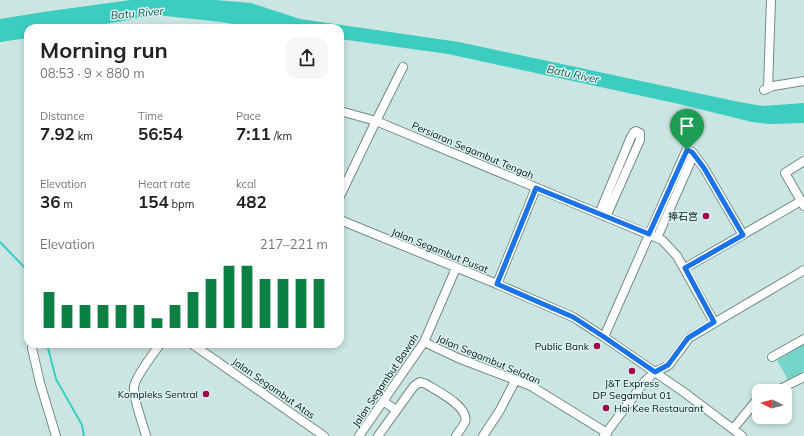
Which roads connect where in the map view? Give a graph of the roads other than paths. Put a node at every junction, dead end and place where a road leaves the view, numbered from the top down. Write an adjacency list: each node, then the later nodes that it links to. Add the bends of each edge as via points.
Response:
1 (771, 0): 3 (street, via 766,89)
2 (403, 67): 5 (street)
3 (804, 81)
4 (344, 112): 5 (street, Persiaran Segambut Tengah)
5 (376, 120): 7 (street); 8 (street, Persiaran Segambut Tengah)
6 (804, 161): 9 (street, via 785,173)
7 (344, 188)
8 (536, 188): 10 (street, Persiaran Segambut Tengah); 17 (street)
9 (802, 203): 12 (street)
10 (603, 215): 10 (street, via 640,140 640,133 636,131 631,137); 13 (street, Persiaran Segambut Tengah)
11 (344, 222): 14 (street, Jalan Segambut Pusat)
12 (743, 235): 13 (street, via 694,154); 15 (street)
13 (653, 236): 15 (street, Persiaran Segambut Tengah, via 667,245); 19 (street)
14 (456, 268): 17 (street, Jalan Segambut Pusat); 21 (street, Jalan Segambut Bawah)
15 (685, 268): 18 (street, Persiaran Segambut Tengah)
16 (804, 270): 18 (street)
17 (497, 284): 19 (street, Jalan Segambut Pusat, via 573,317)
18 (714, 322): 26 (street, via 688,338 668,365)
19 (604, 337): 26 (street, Jalan Segambut Pusat)
20 (804, 339): 25 (street)
21 (424, 342): 28 (street, Jalan Segambut Selatan); 30 (street, Jalan Segambut Bawah)
22 (32, 348): 35 (street)
23 (157, 348): 36 (street, via 134,386)
24 (198, 348): 37 (street, Jalan Segambut Atas)
25 (772, 357)
26 (655, 372): 33 (street, Jalan Segambut Pusat); 34 (street, via 645,381)
27 (804, 377): 29 (street)
28 (516, 380): 34 (street, Jalan Segambut Selatan, via 542,392); 41 (street)
29 (790, 384)
30 (383, 401): 32 (street); 38 (street, Jalan Segambut Bawah)
31 (752, 406): 33 (street)
32 (396, 410): 39 (street); 40 (street, via 414,386 420,382 426,384 462,408 466,415 465,422)
33 (733, 429): 42 (street, Jalan Segambut Pusat)
34 (606, 435)
35 (56, 436)
36 (146, 436)
37 (324, 436)
38 (359, 436)
39 (378, 436)
40 (456, 436)
41 (483, 436)
42 (742, 436)

